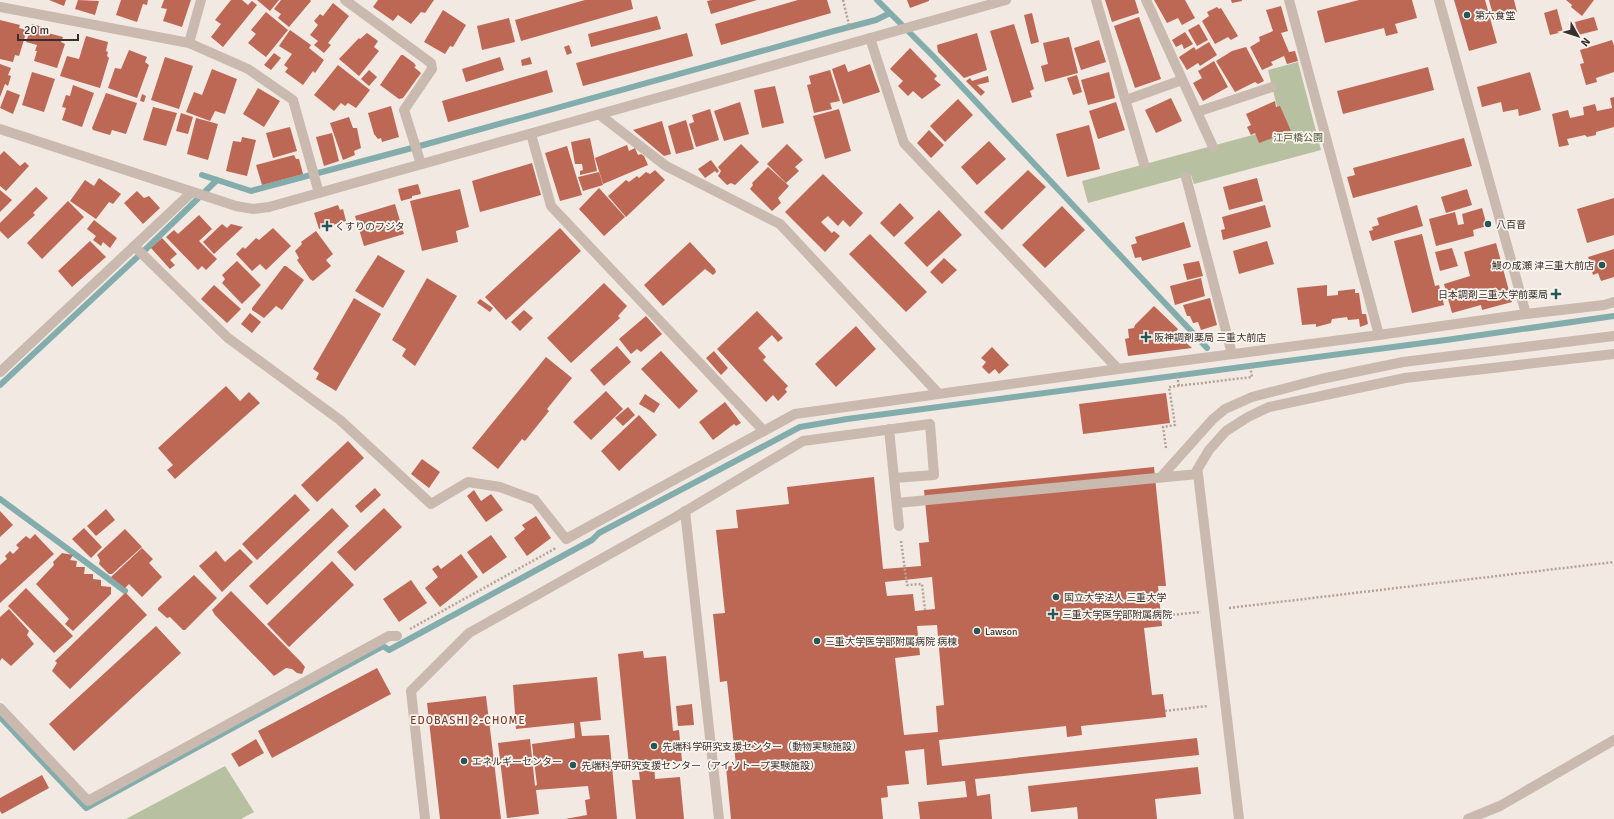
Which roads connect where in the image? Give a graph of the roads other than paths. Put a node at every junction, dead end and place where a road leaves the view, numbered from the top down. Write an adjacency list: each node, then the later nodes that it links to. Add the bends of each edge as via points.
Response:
1 (201, 0): 10 (street)
2 (345, 0): 19 (street, via 431,63 432,69 404,110)
3 (1006, 0): 9 (street)
4 (1096, 0): 13 (street)
5 (1146, 0): 11 (street)
6 (1289, 0): 27 (street)
7 (1440, 0): 26 (street)
8 (0, 7): 10 (street)
9 (870, 38): 15 (street); 31 (street, via 904,143)
10 (189, 42): 23 (street, via 248,69 293,100)
11 (1182, 80): 13 (street); 14 (street)
12 (1272, 87): 14 (street)
13 (1126, 100): 20 (street)
14 (1197, 112): 18 (street)
15 (600, 115): 17 (street); 33 (street, via 666,166 780,224)
16 (0, 129): 22 (street)
17 (531, 134): 19 (street); 35 (street, via 551,206)
18 (1213, 147)
19 (421, 164): 23 (street)
20 (1144, 164)
21 (1186, 177): 29 (street)
22 (192, 192): 23 (street, via 253,209); 24 (street)
23 (319, 193)
24 (134, 246): 32 (street); 35 (street, via 228,338 340,420 431,504 468,482 500,487 535,500 566,539)
25 (1614, 302): 26 (street)
26 (1526, 314): 27 (street)
27 (1380, 335): 29 (street)
28 (1614, 336): 37 (street, via 1403,362 1252,396 1225,409 1213,419)
29 (1232, 354): 31 (street)
30 (1614, 354): 36 (street, via 1405,378 1270,407 1226,431 1203,459 1197,470)
31 (1118, 368): 33 (street)
32 (0, 372)
33 (938, 393): 35 (street, via 795,414)
34 (889, 429): 38 (street); 38 (street, via 930,424 934,475); 40 (street, via 804,441)
35 (763, 430)
36 (1198, 474): 37 (street); 47 (street)
37 (1161, 477): 39 (street)
38 (894, 478): 39 (street)
39 (896, 503): 41 (street)
40 (685, 511): 45 (street, via 469,633 412,691); 46 (street)
41 (899, 526)
42 (397, 636): 43 (street, via 389,636 88,801)
43 (0, 708)
44 (1614, 740): 48 (street, via 1500,806)
45 (425, 819)
46 (719, 819)
47 (1240, 819)
48 (1468, 819)

